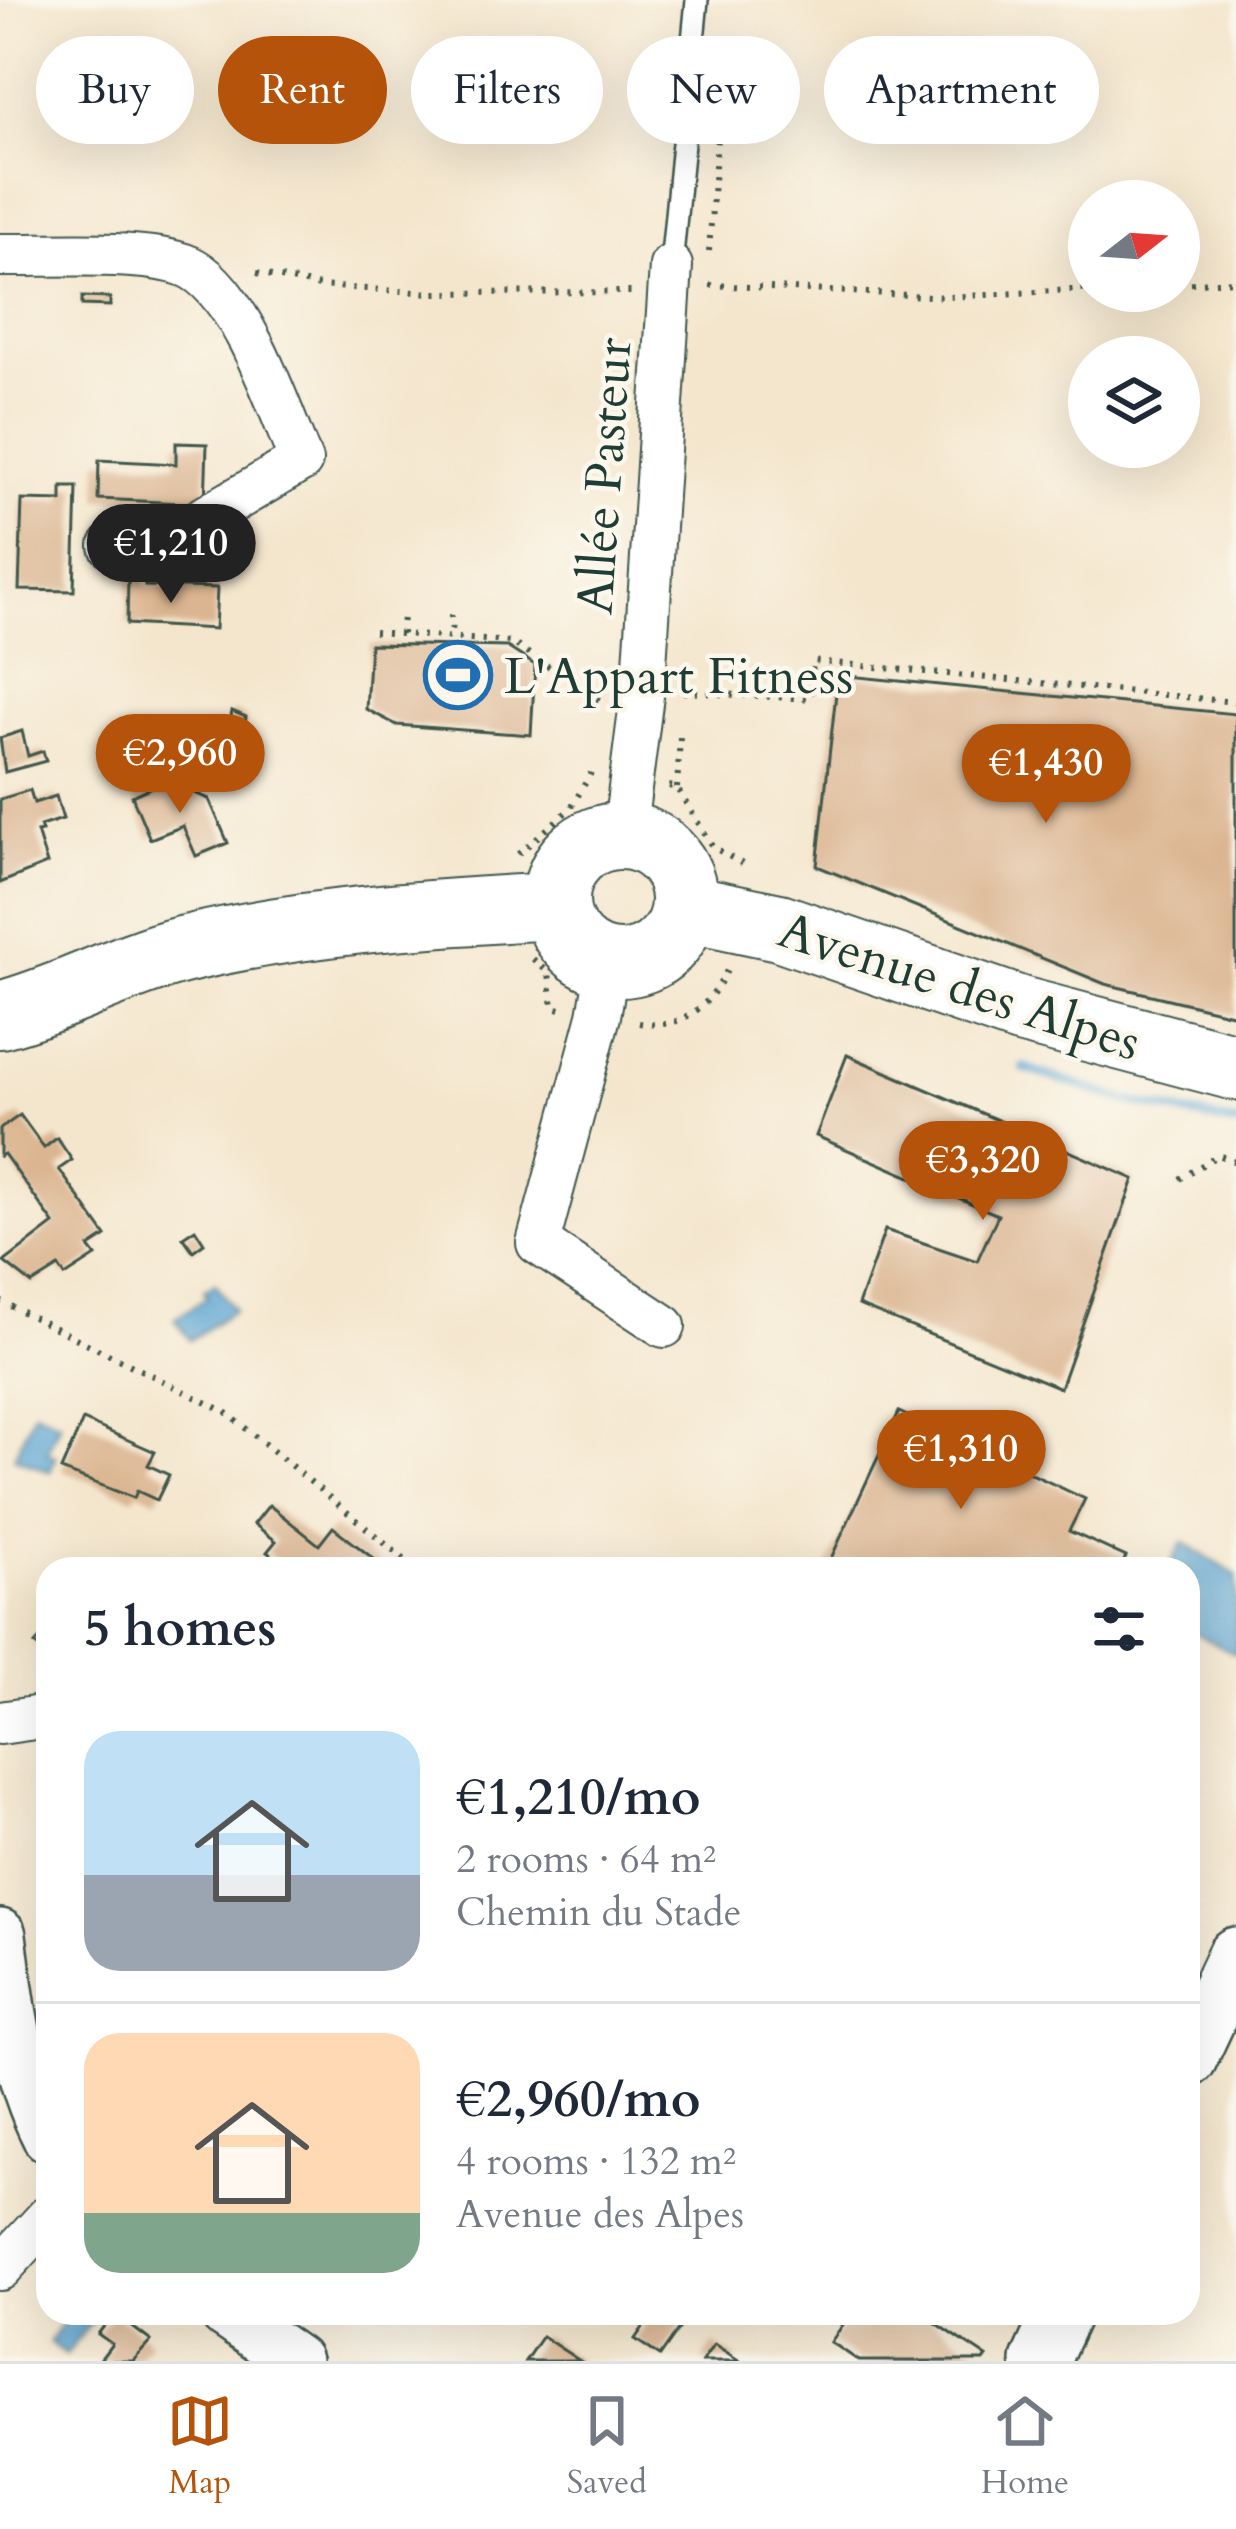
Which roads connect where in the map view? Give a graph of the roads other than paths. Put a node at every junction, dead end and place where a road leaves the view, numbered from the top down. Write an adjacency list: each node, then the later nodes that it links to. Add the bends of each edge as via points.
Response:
1 (697, 0): 3 (lane)
2 (0, 255): 4 (street, via 155,258 193,268 228,303 301,460 187,528)
3 (689, 276): 5 (street, Allée Pasteur)
4 (111, 546)
5 (624, 835): 6 (main road, via 582,848 558,884); 7 (main road, via 662,851 676,867)
6 (556, 906): 8 (main road, via 578,950); 9 (main road, via 278,928 177,952)
7 (684, 907): 8 (main road, via 658,952); 10 (main road, Avenue des Alpes, via 778,927 1021,1010)
8 (608, 964): 11 (street, via 538,1243)
9 (2, 1016)
10 (1236, 1067)
11 (664, 1326)
12 (36, 1718): 13 (street)
13 (0, 1723)
14 (0, 1935): 17 (street)
15 (1236, 1955): 16 (main road)
16 (1200, 2032)
17 (36, 2104)
18 (36, 2230): 19 (street)
19 (0, 2270)
20 (243, 2325): 23 (street)
21 (1056, 2325): 24 (main road)
22 (1078, 2325): 25 (main road)
23 (295, 2361)
24 (1040, 2361)
25 (1067, 2361)

